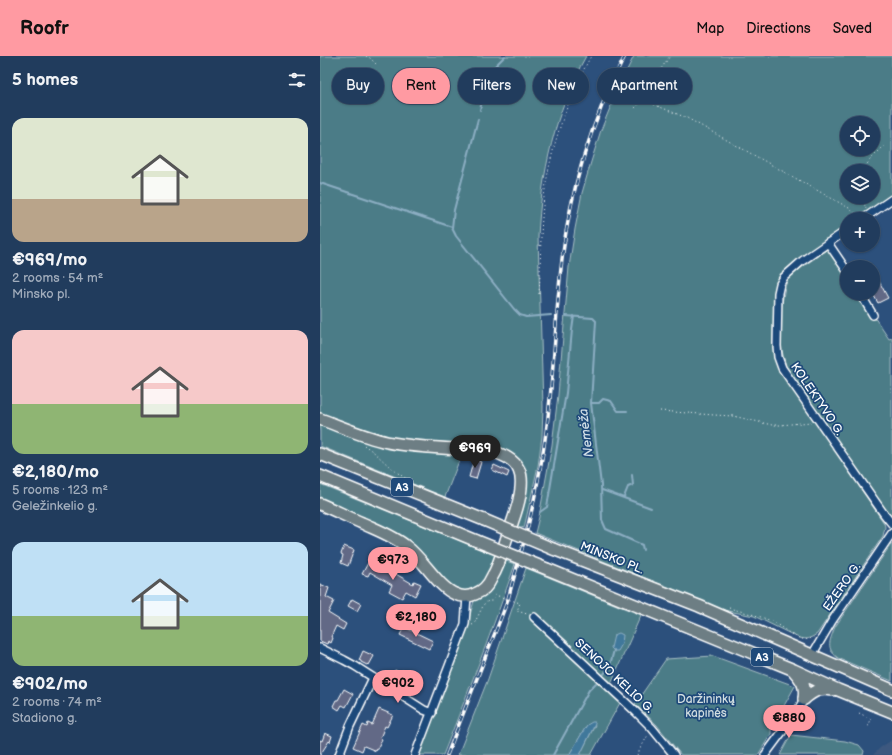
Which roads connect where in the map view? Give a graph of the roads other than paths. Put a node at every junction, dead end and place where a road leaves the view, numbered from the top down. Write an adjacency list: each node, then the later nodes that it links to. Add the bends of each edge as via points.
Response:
1 (892, 199): 2 (street)
2 (873, 212)
3 (840, 235): 4 (street, KOLEKTYVO G.)
4 (828, 243): 5 (street); 12 (street, KOLEKTYVO G., via 802,261 780,284 778,357 782,368)
5 (840, 261)
6 (864, 300): 7 (street)
7 (873, 315)
8 (320, 419): 14 (highway, via 386,442 492,451 511,459 516,464 521,478 520,493 516,513 498,564 487,585 475,594)
9 (320, 454): 17 (highway, MINSKO PL. / A3, bridge, via 699,606)
10 (320, 476): 18 (highway, A3, bridge)
11 (320, 504): 14 (highway, via 397,540 414,553 447,589 454,594)
12 (892, 524)
13 (892, 534): 17 (street, EŽERO G., via 832,621)
14 (467, 596): 24 (street, via 465,624)
15 (534, 617): 27 (street, SENOJO KELIO G., via 652,728)
16 (320, 648): 19 (street)
17 (812, 655): 21 (highway, MINSKO PL. / A3)
18 (794, 670): 20 (highway, A3); 22 (highway, via 803,682)
19 (373, 678): 24 (street); 25 (street)
20 (838, 690): 22 (highway, via 817,690); 23 (highway, A3)
21 (892, 690)
22 (804, 699): 28 (street)
23 (892, 712)
24 (432, 713): 26 (street)
25 (339, 755)
26 (415, 755)
27 (674, 755)
28 (765, 755)

